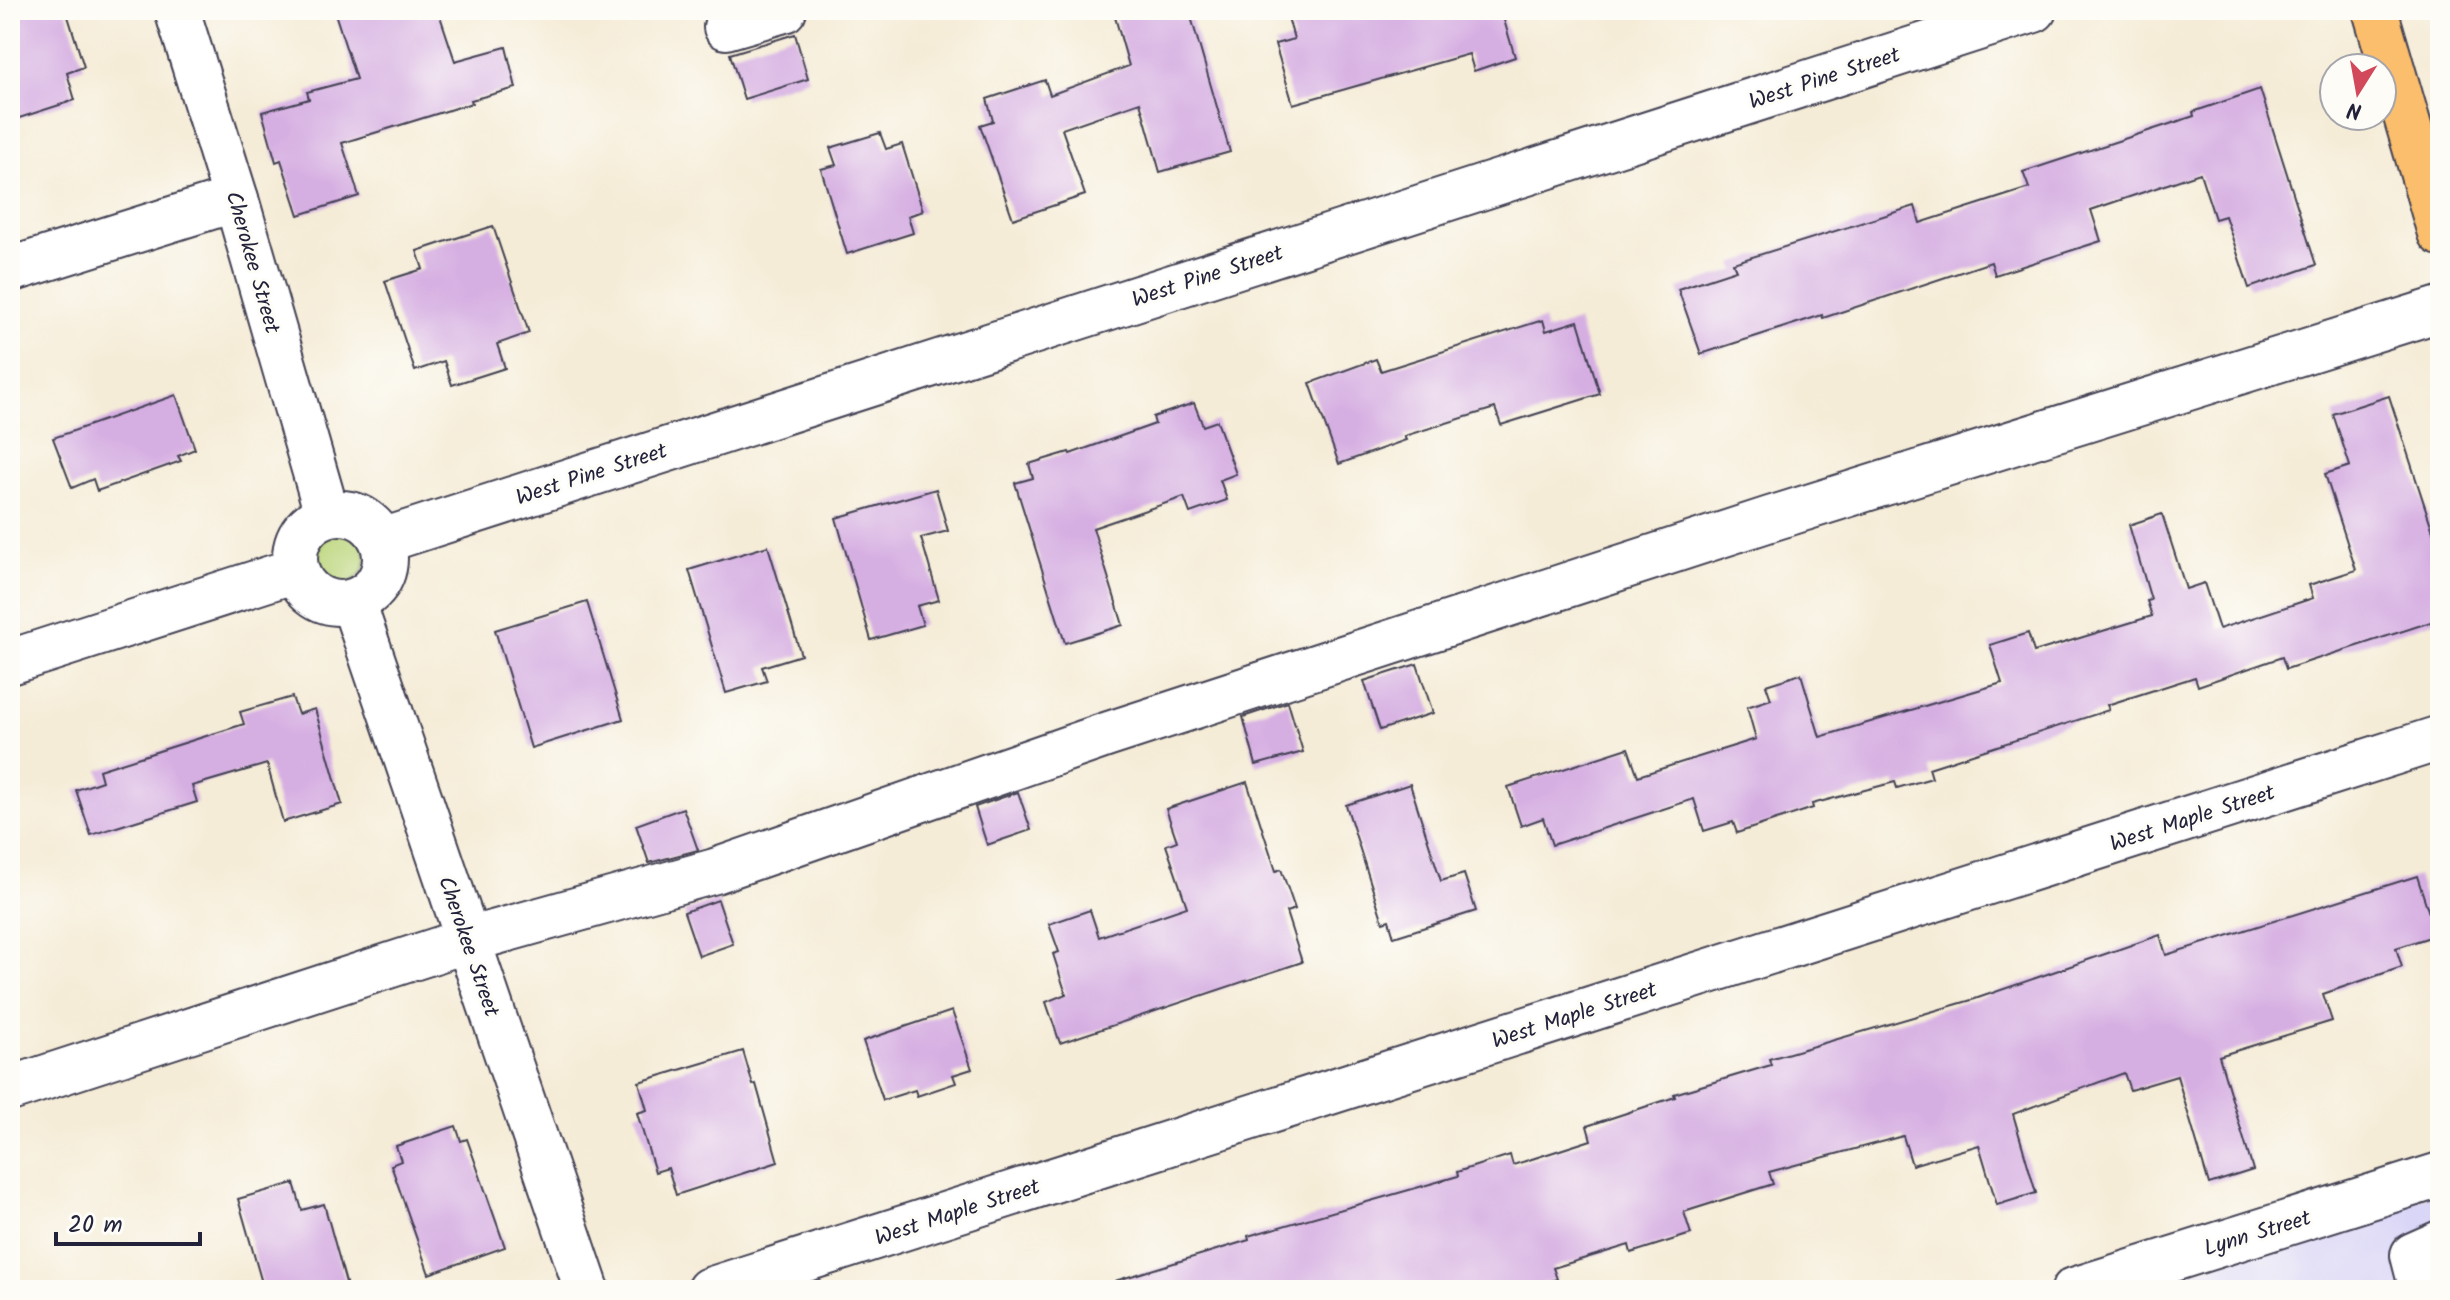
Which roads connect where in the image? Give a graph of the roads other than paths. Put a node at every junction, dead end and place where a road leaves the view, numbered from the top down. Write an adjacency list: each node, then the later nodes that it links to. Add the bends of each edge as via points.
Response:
1 (177, 10): 6 (street, Cherokee Street)
2 (784, 10): 5 (street)
3 (2034, 10): 11 (street, West Pine Street)
4 (2375, 10): 7 (highway)
5 (726, 27)
6 (236, 199): 8 (street); 10 (street, Cherokee Street)
7 (2440, 233)
8 (10, 270)
9 (2440, 309): 16 (street, via 1151,720 715,871)
10 (327, 514): 11 (street, via 365,521); 12 (street, via 304,530 294,556)
11 (382, 541): 13 (street, via 385,556 377,584)
12 (296, 570): 13 (street, via 312,594); 14 (street)
13 (353, 602): 16 (street, Cherokee Street)
14 (10, 662)
15 (2440, 738): 21 (street, West Maple Street)
16 (468, 940): 17 (street); 20 (street, Cherokee Street)
17 (10, 1089)
18 (2440, 1175): 22 (street, Lynn Street)
19 (2440, 1243): 23 (street, via 2413,1255)
20 (587, 1290)
21 (709, 1290)
22 (2074, 1290)
23 (2422, 1290)

